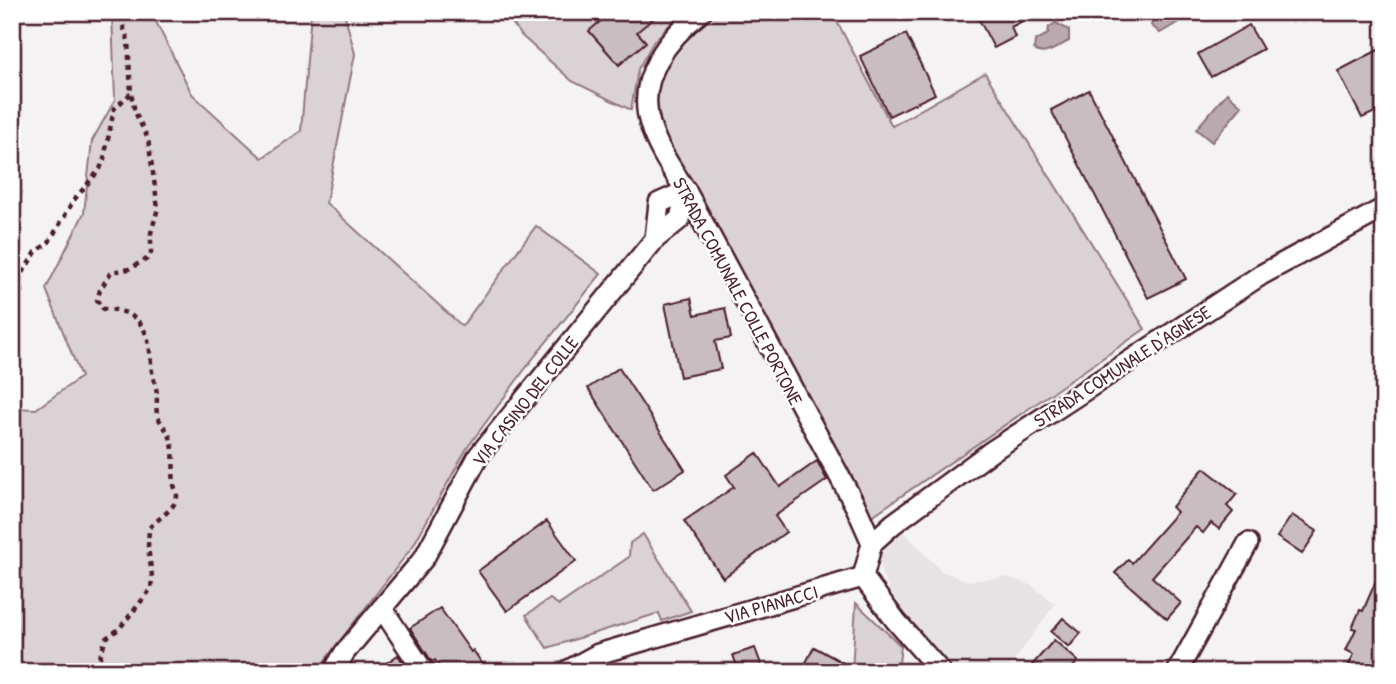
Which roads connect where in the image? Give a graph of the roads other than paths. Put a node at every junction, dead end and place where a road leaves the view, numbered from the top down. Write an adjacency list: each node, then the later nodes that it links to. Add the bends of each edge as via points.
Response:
1 (702, 12): 2 (street, STRADA COMUNALE COLLE PORTONE, via 665,49 650,79 647,97 657,143)
2 (685, 191): 5 (street, STRADA COMUNALE COLLE PORTONE); 7 (street, VIA CASINO DEL COLLE, via 659,203 655,239 479,455 424,558)
3 (1384, 208): 5 (street, STRADA COMUNALE D'AGNESE, via 1261,275 1015,436)
4 (1248, 543): 12 (street)
5 (872, 544): 6 (street)
6 (863, 577): 10 (street, VIA PIANACCI, via 598,654); 11 (street)
7 (382, 608): 8 (street, VIA CASINO DEL COLLE); 9 (street)
8 (333, 672)
9 (424, 672)
10 (565, 672)
11 (941, 672)
12 (1177, 672)

